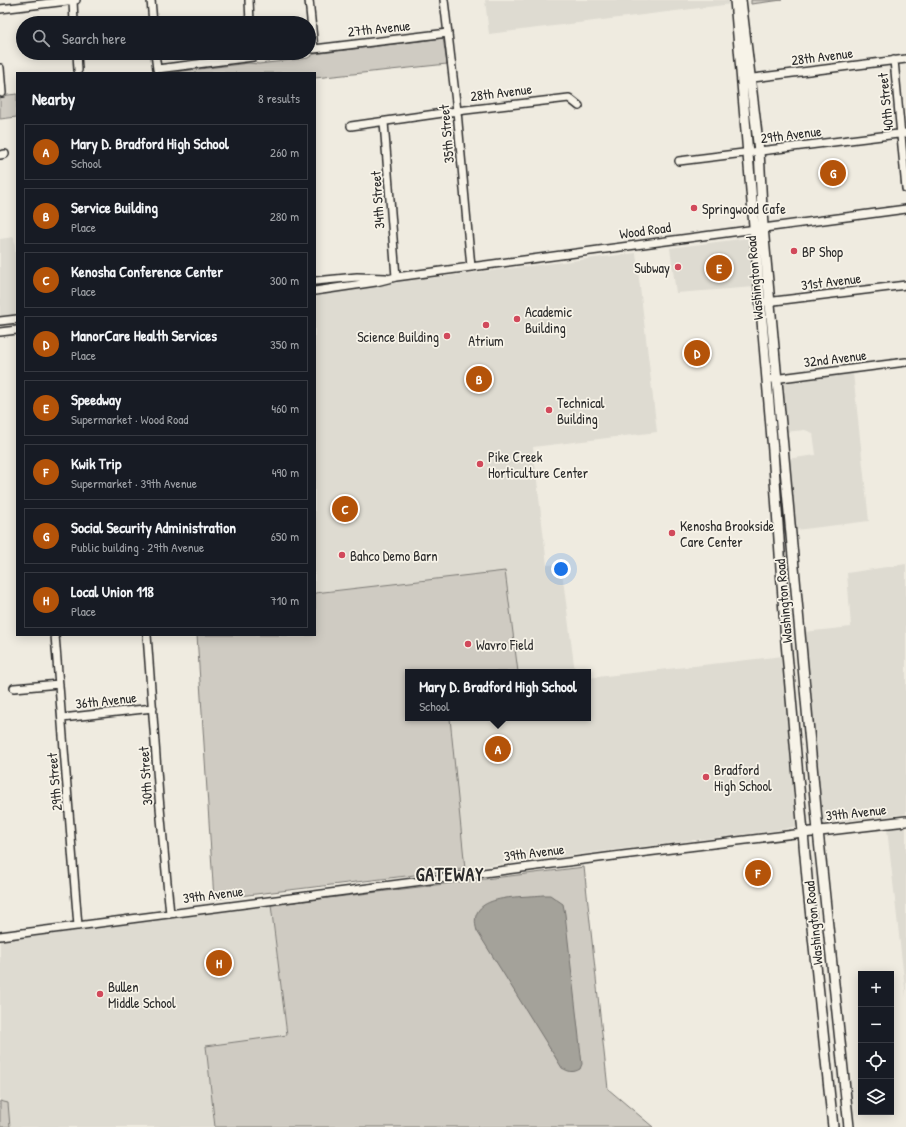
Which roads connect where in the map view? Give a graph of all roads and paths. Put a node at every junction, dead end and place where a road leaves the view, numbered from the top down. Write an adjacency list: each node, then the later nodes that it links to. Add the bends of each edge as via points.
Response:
1 (73, 0): 2 (street); 9 (street); 10 (street)
2 (76, 0)
3 (151, 0): 11 (street)
4 (248, 0): 12 (street)
5 (309, 0): 13 (street, 27th Avenue)
6 (444, 0): 14 (street, 35th Street)
7 (735, 0): 24 (main road, Washington Road)
8 (741, 0): 23 (main road, Washington Road)
9 (0, 9)
10 (74, 16)
11 (152, 16)
12 (249, 16)
13 (311, 16)
14 (448, 33): 15 (street, 27th Avenue); 27 (street, 35th Street)
15 (316, 49)
16 (906, 59): 20 (street, 28th Avenue)
17 (77, 60): 22 (street)
18 (156, 60): 19 (street, via 157,69)
19 (219, 60)
20 (894, 60): 23 (street, 28th Avenue); 30 (street, 40th Street)
21 (0, 68): 25 (street)
22 (78, 70)
23 (751, 78): 24 (street, 28th Avenue); 31 (main road, Washington Road)
24 (741, 79): 32 (main road, Washington Road)
25 (2, 93)
26 (579, 106): 27 (street, 28th Avenue, via 569,98)
27 (457, 111): 28 (street, 28th Avenue); 37 (street, 35th Street)
28 (384, 122): 29 (street, 28th Avenue); 38 (street, 34th Street)
29 (351, 126)
30 (904, 133): 31 (street, 29th Avenue); 34 (street, 40th Street)
31 (759, 151): 32 (street, 29th Avenue); 36 (main road, Washington Road)
32 (748, 152): 33 (street, 29th Avenue); 36 (main road, Washington Road)
33 (679, 161)
34 (906, 189)
35 (906, 209): 36 (street, Wood Road)
36 (759, 227): 37 (street, Wood Road); 43 (main road, Washington Road); 44 (main road, Washington Road)
37 (471, 267): 38 (street, Wood Road)
38 (396, 277): 39 (street, Wood Road)
39 (388, 278): 40 (street, Wood Road, via 362,277); 42 (street, Wood Road)
40 (316, 281)
41 (906, 285): 43 (street, 31st Avenue)
42 (316, 292)
43 (770, 302): 44 (street, 31st Avenue); 50 (main road, Washington Road)
44 (760, 303): 51 (main road, Washington Road)
45 (16, 319): 46 (street)
46 (0, 321)
47 (16, 330): 48 (street)
48 (0, 332)
49 (906, 362): 50 (street, 32nd Avenue)
50 (777, 378): 51 (street, 32nd Avenue); 52 (main road, Washington Road)
51 (767, 380): 53 (main road, Washington Road)
52 (780, 413): 53 (main road); 61 (main road, Washington Road)
53 (770, 414): 60 (main road, Washington Road)
54 (55, 636): 56 (street, 29th Street)
55 (147, 636): 58 (street, 30th Street)
56 (59, 684): 57 (street); 59 (street, 29th Street)
57 (14, 688)
58 (153, 708): 59 (street, 36th Avenue); 65 (street, 30th Street)
59 (62, 718): 66 (street, 29th Street)
60 (794, 735): 61 (main road, via 800,734 804,738 807,763); 64 (main road, Washington Road)
61 (813, 775): 63 (main road, Washington Road)
62 (906, 821): 63 (main road, 39th Avenue)
63 (818, 831): 64 (main road, 39th Avenue); 69 (main road, Washington Road)
64 (803, 833): 65 (street, 39th Avenue); 68 (main road, Washington Road)
65 (170, 914): 66 (street, 39th Avenue)
66 (78, 926): 67 (street, 39th Avenue)
67 (0, 936)
68 (833, 1127)
69 (849, 1127)

